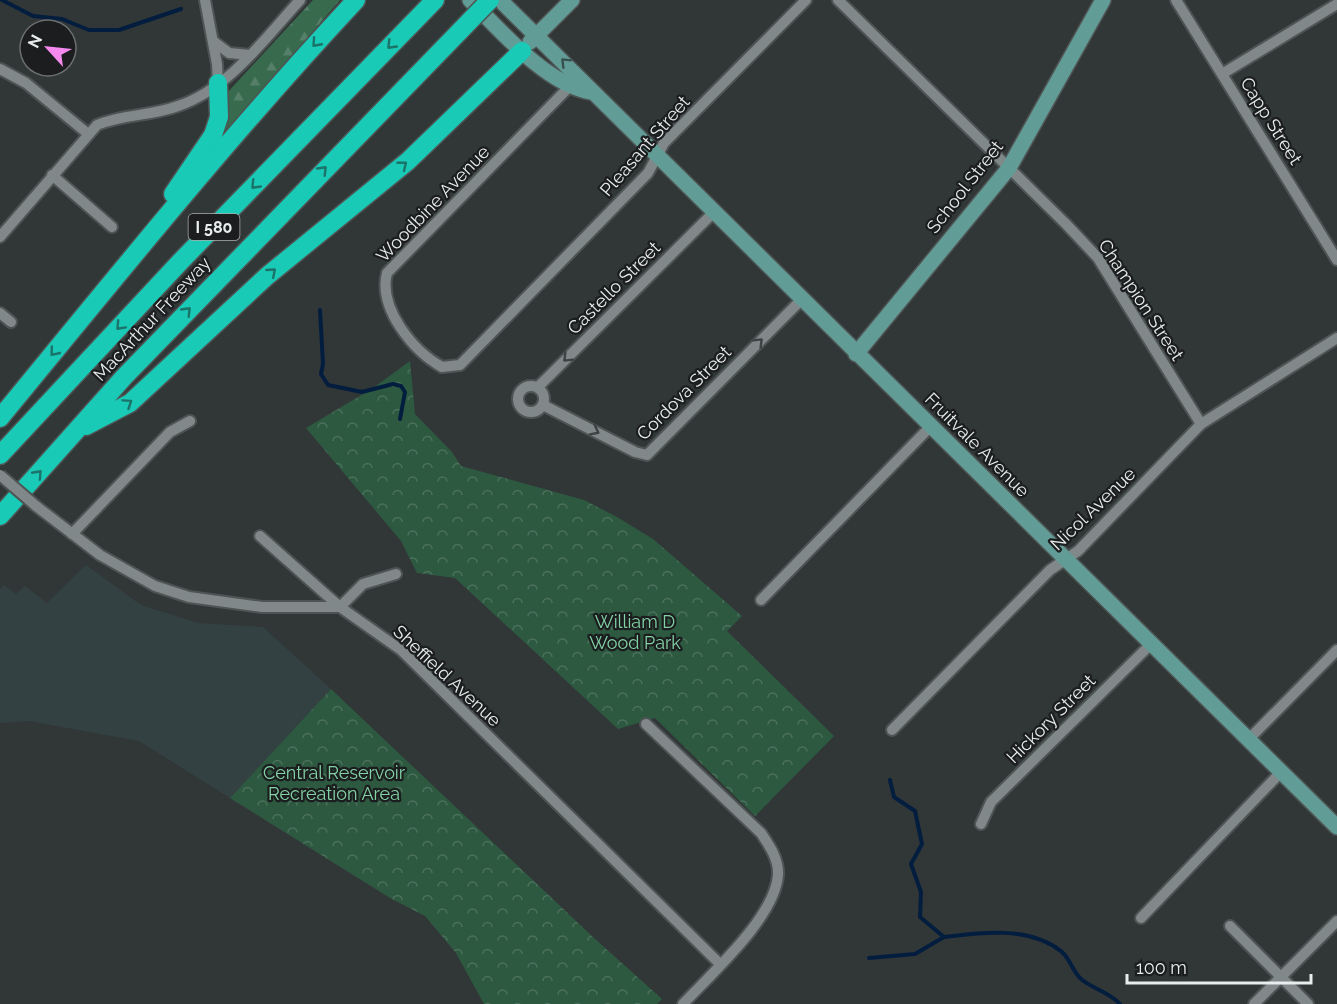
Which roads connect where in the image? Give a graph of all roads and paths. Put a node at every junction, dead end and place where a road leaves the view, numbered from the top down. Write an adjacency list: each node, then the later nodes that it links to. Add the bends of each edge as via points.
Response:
1 (205, 0): 15 (street)
2 (300, 0): 17 (street)
3 (356, 0): 31 (highway, one-way to 31, via 262,103)
4 (470, 0): 16 (main road, Fruitvale Avenue)
5 (490, 0): 44 (highway, MacArthur Freeway / I 580, one-way to 5, bridge, via 172,326)
6 (500, 0): 14 (main road, Fruitvale Avenue)
7 (572, 0): 14 (main road)
8 (806, 0): 24 (street, Pleasant Street, via 664,143)
9 (838, 0): 25 (street, Champion Street)
10 (1103, 0): 25 (main road, School Street)
11 (1176, 0): 19 (street, Capp Street)
12 (433, 2): 45 (highway, MacArthur Freeway / I 580, one-way to 45, via 180,262)
13 (1337, 4): 19 (street)
14 (537, 35): 16 (main road); 22 (main road, Fruitvale Avenue, one-way to 14)
15 (213, 41): 17 (street, via 229,53); 20 (street)
16 (522, 51): 21 (main road, Fruitvale Avenue); 44 (highway, one-way to 16, via 130,403 267,276 408,162)
17 (250, 55): 20 (street)
18 (0, 69): 23 (street, via 31,87)
19 (1222, 75): 30 (street, Capp Street)
20 (218, 83): 23 (street, via 181,105 107,121); 31 (highway, via 219,117 213,135)
21 (570, 86): 22 (main road, Fruitvale Avenue); 37 (street, Woodbine Avenue, via 387,273 387,299 410,343 442,367)
22 (590, 92): 24 (main road, Fruitvale Avenue)
23 (87, 133): 26 (street)
24 (656, 157): 27 (main road, Fruitvale Avenue); 37 (street, Pleasant Street, via 649,172)
25 (1009, 168): 36 (main road, School Street); 42 (street, Champion Street, via 1098,258)
26 (52, 174): 28 (street); 29 (street)
27 (713, 213): 32 (main road, Fruitvale Avenue); 38 (street, Castello Street, one-way to 38)
28 (112, 227)
29 (0, 237)
30 (1337, 260)
31 (120, 271): 40 (highway, one-way to 40)
32 (801, 300): 36 (main road, Fruitvale Avenue); 39 (street, Cordova Street, one-way to 32, via 647,455)
33 (0, 313): 34 (street)
34 (11, 322)
35 (1337, 338): 42 (street, Nicol Avenue)
36 (856, 354): 43 (main road, Fruitvale Avenue)
37 (460, 365)
38 (538, 387): 39 (street, via 543,393); 39 (street, via 521,390 519,403 528,412)
39 (543, 405)
40 (0, 418)
41 (190, 422): 48 (street, via 170,432)
42 (1201, 424): 50 (street, Nicol Avenue)
43 (930, 427): 50 (main road, Fruitvale Avenue); 52 (street)
44 (77, 431): 47 (highway, MacArthur Freeway / I 580, one-way to 44)
45 (0, 455)
46 (0, 475): 48 (street, bridge)
47 (0, 516)
48 (72, 534): 53 (street, via 109,561 155,586 189,597 262,608)
49 (260, 536): 53 (street, Sheffield Avenue)
50 (1066, 560): 54 (main road, Fruitvale Avenue); 57 (street, Nicol Avenue, via 1050,570)
51 (396, 574): 53 (street, via 363,584)
52 (761, 600)
53 (340, 607): 65 (street, Sheffield Avenue, via 401,650)
54 (1151, 644): 58 (main road, Fruitvale Avenue); 60 (street, Hickory Street, via 991,802)
55 (1337, 650): 58 (street)
56 (646, 724): 65 (street, via 761,832 773,852 778,873 775,894 766,913)
57 (892, 730)
58 (1248, 740): 59 (main road, Fruitvale Avenue)
59 (1281, 771): 61 (main road, Fruitvale Avenue); 62 (street)
60 (981, 824)
61 (1337, 827)
62 (1141, 918)
63 (1337, 921): 66 (street)
64 (1230, 926): 66 (street)
65 (720, 964): 67 (street)
66 (1280, 977): 68 (street); 69 (street)
67 (683, 1004)
68 (1254, 1004)
69 (1308, 1004)

